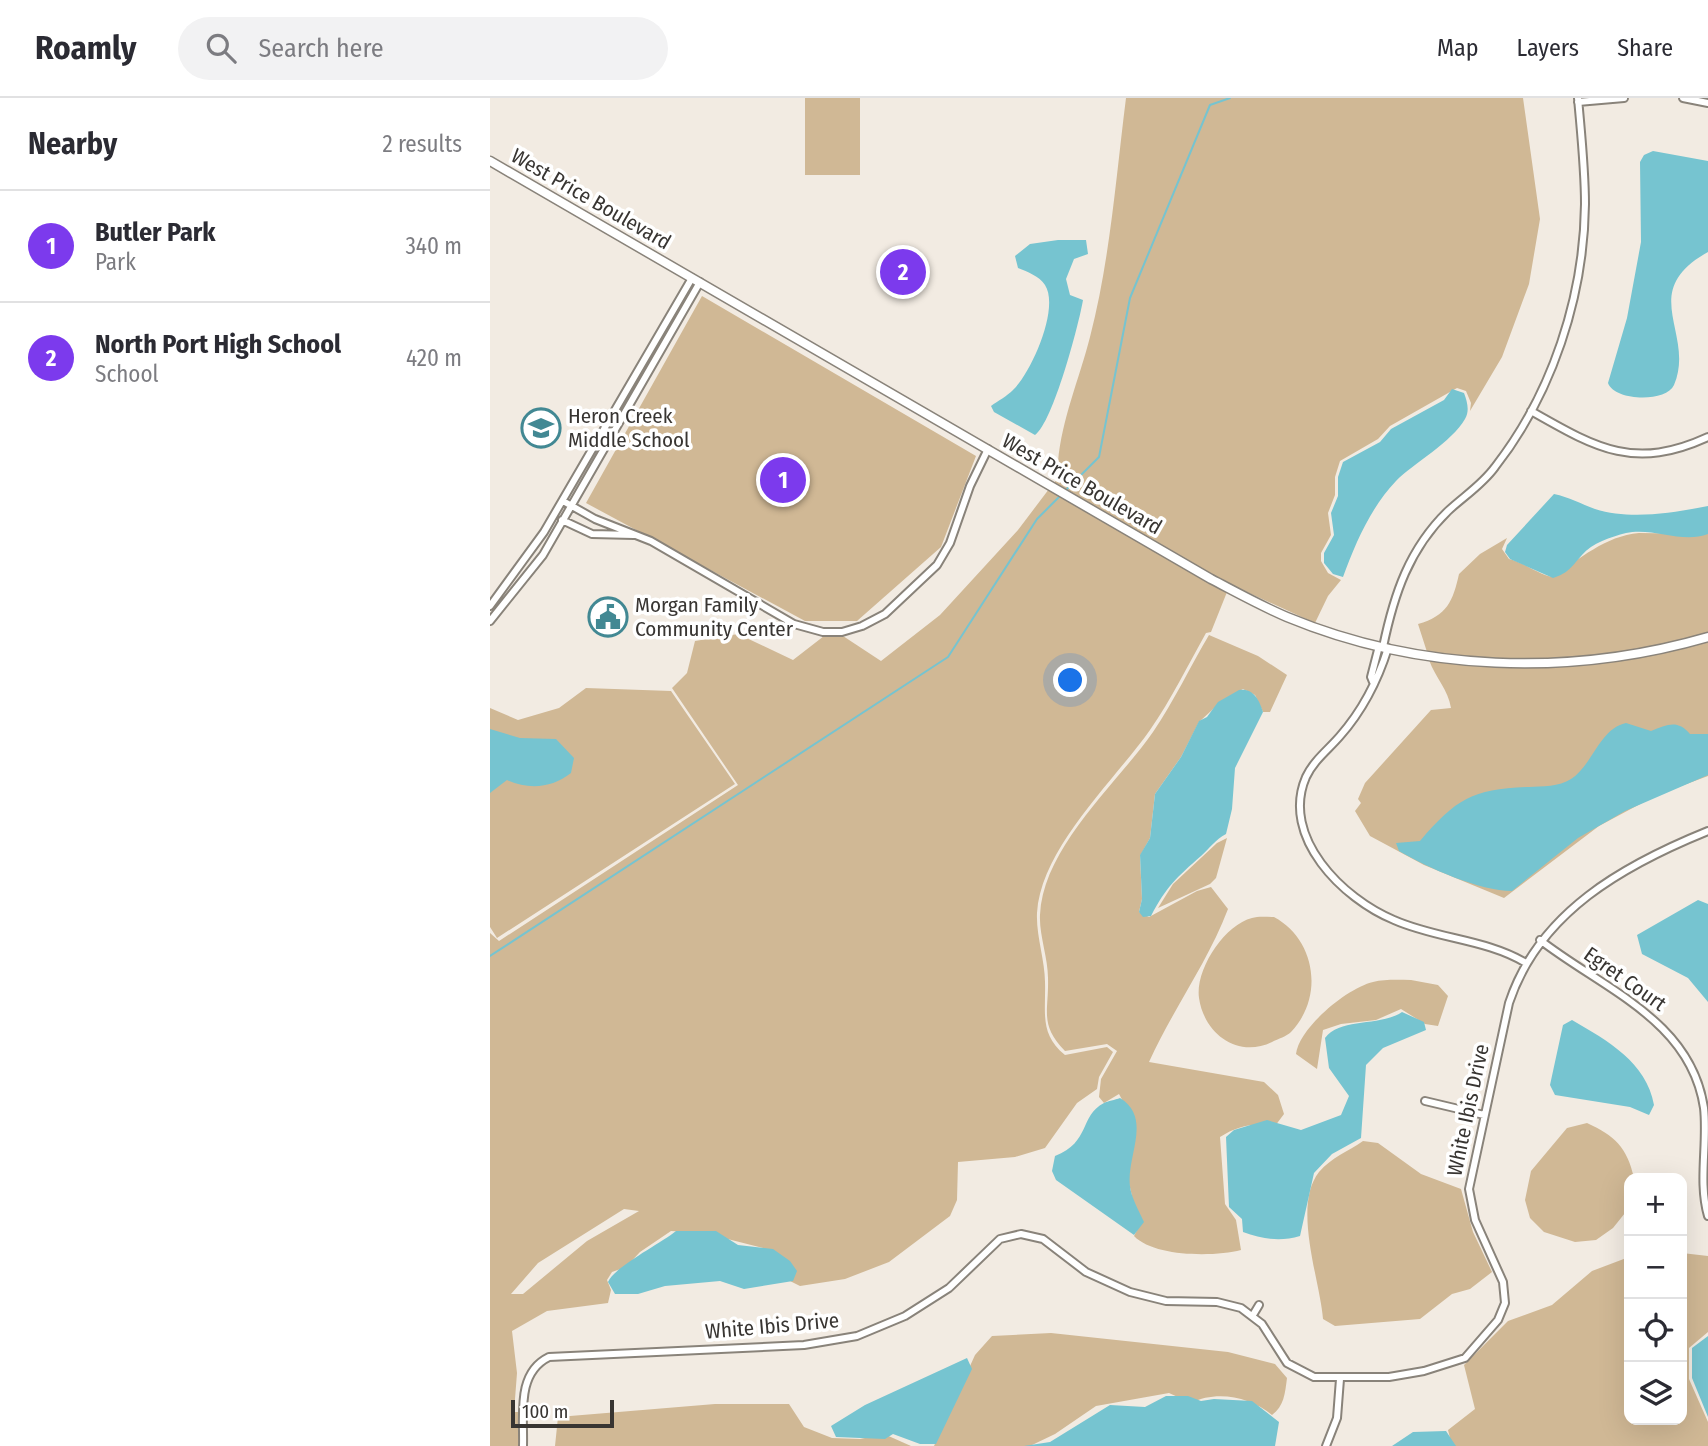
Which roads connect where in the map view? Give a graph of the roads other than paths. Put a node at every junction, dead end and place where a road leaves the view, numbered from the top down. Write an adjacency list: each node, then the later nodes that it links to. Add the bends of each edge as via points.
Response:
1 (1624, 98): 3 (street)
2 (1682, 98): 4 (street)
3 (1578, 100): 7 (street, via 1585,204 1580,265 1560,345)
4 (1708, 103)
5 (490, 161): 6 (street, West Price Boulevard)
6 (696, 280): 9 (street, West Price Boulevard); 10 (street); 11 (street)
7 (1531, 411): 8 (street, via 1589,444 1625,454 1664,453); 18 (street, via 1492,471 1419,544 1400,580)
8 (1708, 437)
9 (988, 449): 14 (street, via 937,565 885,614 852,630 823,632 794,624); 18 (street, West Price Boulevard, via 1169,555 1287,617)
10 (563, 501): 11 (street); 12 (street)
11 (572, 506): 13 (street); 14 (street)
12 (554, 515): 13 (street); 15 (street)
13 (563, 520): 14 (street, via 599,536); 16 (street, via 528,575)
14 (640, 536)
15 (490, 606)
16 (490, 621)
17 (1708, 637): 18 (street, West Price Boulevard, via 1624,656 1552,663 1470,662)
18 (1383, 647): 21 (street, via 1373,682 1351,722 1305,779 1299,810 1307,842 1343,884 1377,912)
19 (1708, 831): 20 (street, White Ibis Drive, via 1610,880)
20 (1541, 940): 21 (street, White Ibis Drive); 24 (street, Egret Court, via 1650,1015 1686,1057 1704,1111)
21 (1526, 962): 23 (street, White Ibis Drive, via 1509,1003)
22 (1425, 1101): 23 (street)
23 (1484, 1115): 27 (street, White Ibis Drive, via 1469,1195 1475,1220 1505,1287 1501,1315 1475,1350 1461,1360 1399,1376)
24 (1708, 1216)
25 (1259, 1305): 26 (street)
26 (1252, 1315): 27 (street, White Ibis Drive, via 1293,1368 1314,1377); 28 (street, White Ibis Drive, via 1223,1303 1166,1301 1130,1292 1086,1272 1043,1239 1010,1235 997,1241 949,1288 918,1308 882,1327 840,1340 549,1357 535,1367 527,1381)
27 (1339, 1379): 29 (street, via 1336,1418)
28 (523, 1446)
29 (1326, 1446)

